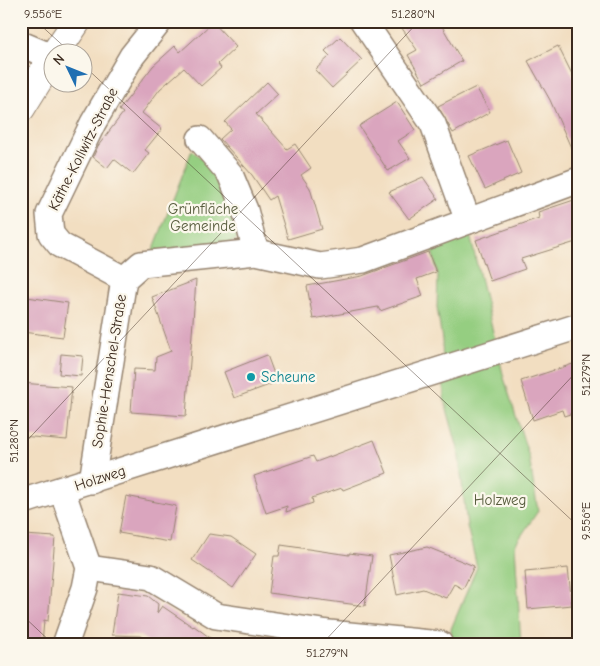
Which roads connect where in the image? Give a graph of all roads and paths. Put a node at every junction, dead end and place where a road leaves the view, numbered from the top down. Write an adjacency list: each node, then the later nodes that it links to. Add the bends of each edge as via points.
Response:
1 (77, 21): 4 (main road)
2 (160, 21): 13 (street, Käthe-Kollwitz-Straße, via 132,56 92,123 49,214 52,234 60,245)
3 (363, 21): 11 (street, via 433,124)
4 (63, 42)
5 (21, 44): 6 (street)
6 (42, 53)
7 (42, 74): 8 (main road)
8 (21, 108)
9 (200, 139): 12 (street, via 230,174 245,210)
10 (579, 180): 11 (street, Sophie-Henschel-Straße)
11 (468, 221): 12 (street, Sophie-Henschel-Straße, via 363,260 320,266)
12 (256, 252): 13 (street, Sophie-Henschel-Straße, via 141,264)
13 (124, 279): 15 (street, Sophie-Henschel-Straße)
14 (579, 326): 15 (street, Holzweg)
15 (92, 481): 16 (street, Holzweg)
16 (62, 490): 17 (street, Holzweg); 18 (street)
17 (21, 502)
18 (89, 568): 19 (street, via 151,577 216,616 329,633); 20 (street, via 86,588)
19 (440, 644)
20 (65, 645)

